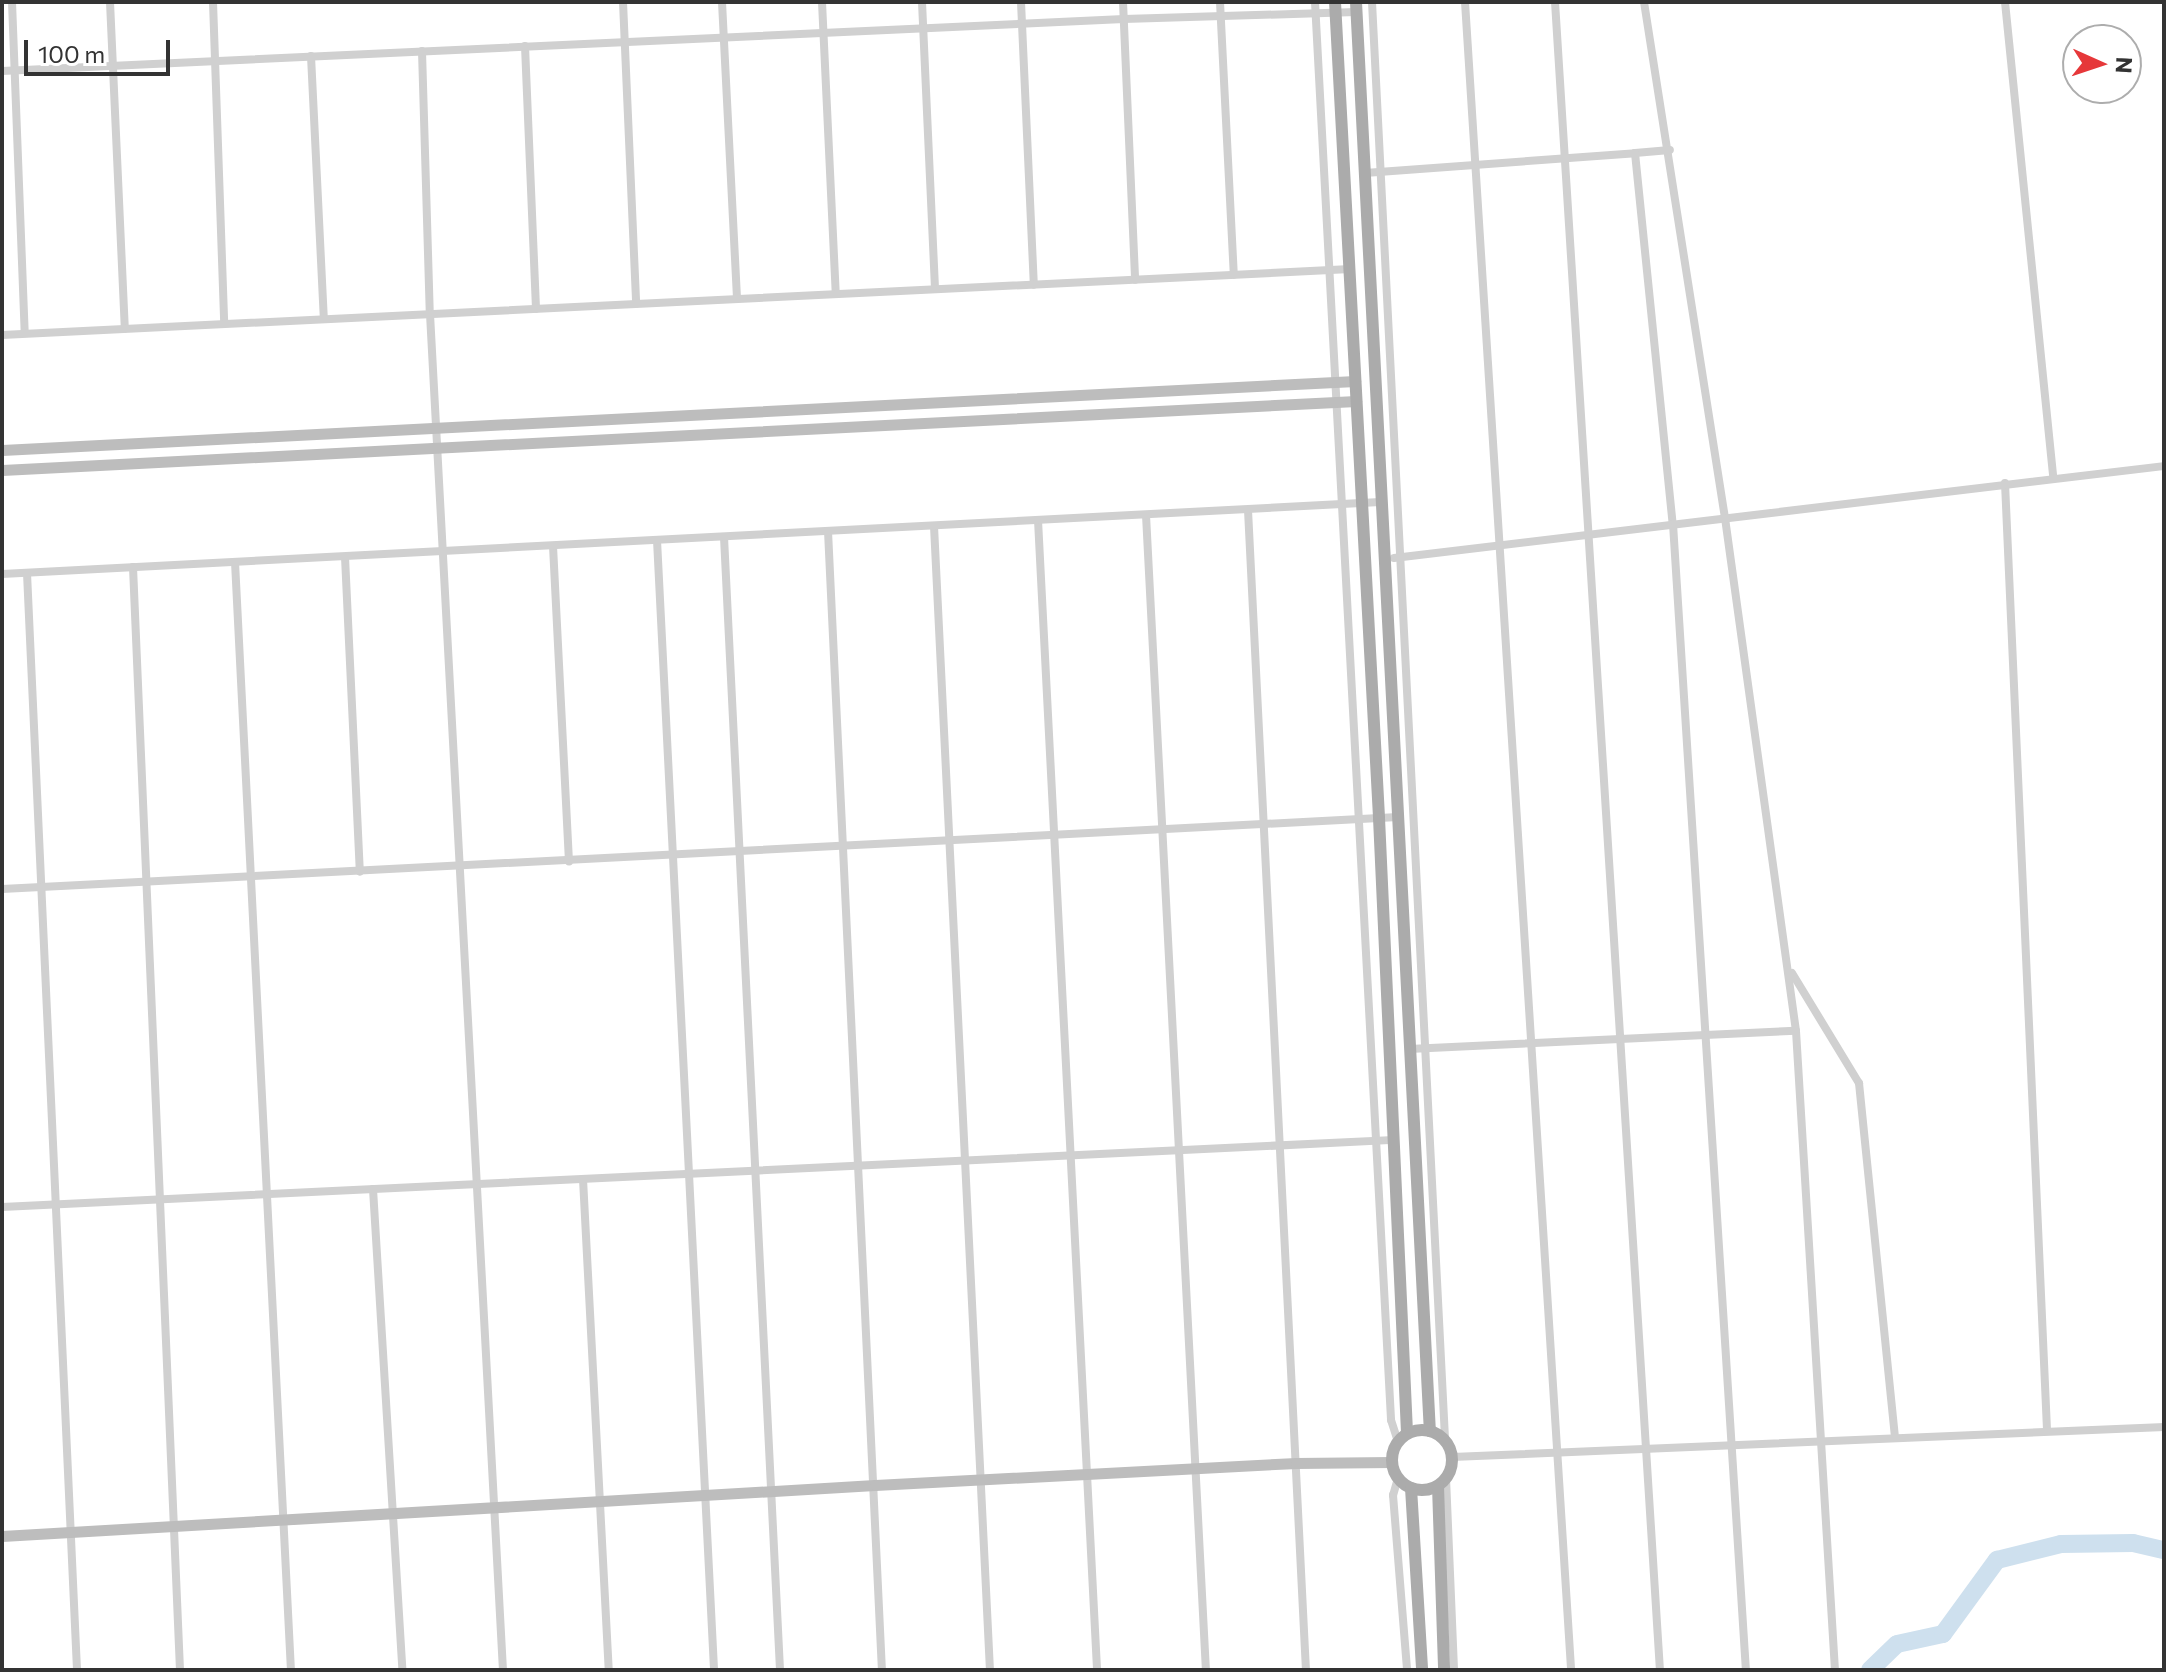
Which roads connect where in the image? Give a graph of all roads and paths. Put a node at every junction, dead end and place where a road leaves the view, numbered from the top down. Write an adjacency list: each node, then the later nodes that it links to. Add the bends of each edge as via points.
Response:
1 (12, 2): 32 (street)
2 (110, 2): 31 (street)
3 (213, 2): 30 (street)
4 (623, 2): 26 (street)
5 (722, 2): 25 (street)
6 (822, 2): 24 (street)
7 (922, 2): 23 (street)
8 (1021, 2): 22 (street)
9 (1123, 2): 21 (street)
10 (1220, 2): 20 (street)
11 (1315, 2): 19 (street)
12 (1372, 2): 38 (street)
13 (1465, 2): 37 (street)
14 (1555, 2): 36 (street)
15 (1644, 2): 34 (street)
16 (2005, 2): 65 (street)
17 (1335, 7): 18 (street); 19 (street); 40 (main road)
18 (1356, 7): 39 (main road)
19 (1316, 12): 20 (street); 41 (street)
20 (1221, 17): 21 (street); 42 (street)
21 (1124, 19): 22 (street); 43 (street)
22 (1022, 24): 23 (street); 44 (street)
23 (923, 28): 24 (street); 45 (street)
24 (824, 33): 25 (street); 46 (street)
25 (724, 37): 26 (street); 47 (street)
26 (625, 42): 27 (street); 48 (street)
27 (525, 46): 28 (street); 49 (street)
28 (422, 51): 29 (street); 50 (street)
29 (311, 56): 30 (street); 51 (street)
30 (215, 60): 31 (street); 52 (street)
31 (113, 65): 32 (street); 53 (street)
32 (14, 70): 33 (street); 54 (street)
33 (2, 71)
34 (1670, 150): 35 (street); 72 (street)
35 (1635, 153): 36 (street); 74 (street)
36 (1565, 158): 37 (street); 77 (street)
37 (1475, 165): 38 (street); 80 (street)
38 (1382, 172): 39 (street); 84 (street)
39 (1365, 173): 67 (main road)
40 (1350, 269): 41 (street); 56 (main road)
41 (1330, 270): 42 (street); 57 (street)
42 (1234, 275): 43 (street)
43 (1135, 280): 44 (street)
44 (1034, 285): 45 (street)
45 (935, 289): 46 (street)
46 (836, 294): 47 (street)
47 (737, 299): 48 (street)
48 (636, 304): 49 (street)
49 (536, 309): 50 (street)
50 (430, 314): 51 (street); 60 (street)
51 (324, 319): 52 (street)
52 (224, 324): 53 (street)
53 (125, 329): 54 (street)
54 (25, 333): 55 (street)
55 (2, 335)
56 (1355, 381): 57 (main road); 58 (main road)
57 (1336, 382): 59 (street); 60 (main road)
58 (1356, 401): 59 (main road); 69 (main road)
59 (1337, 402): 61 (main road); 68 (street)
60 (436, 427): 61 (street); 62 (main road)
61 (438, 446): 64 (main road); 82 (street)
62 (2, 450)
63 (2164, 466): 65 (street)
64 (2, 470)
65 (2053, 477): 66 (street)
66 (2005, 483): 72 (street); 131 (street)
67 (1380, 502): 69 (street); 85 (main road)
68 (1343, 504): 69 (street); 70 (street); 92 (street)
69 (1361, 504): 91 (main road)
70 (1248, 510): 71 (street); 93 (street)
71 (1146, 515): 73 (street); 94 (street)
72 (1725, 518): 74 (street); 107 (street)
73 (1038, 520): 75 (street); 95 (street)
74 (1673, 524): 77 (street); 109 (street)
75 (934, 526): 76 (street); 96 (street)
76 (828, 531): 78 (street); 97 (street)
77 (1587, 535): 80 (street); 110 (street)
78 (724, 537): 79 (street); 98 (street)
79 (657, 540): 81 (street); 99 (street)
80 (1500, 545): 84 (street); 111 (street)
81 (553, 546): 82 (street); 100 (street)
82 (444, 553): 83 (street); 101 (street)
83 (345, 557): 86 (street); 102 (street)
84 (1398, 558): 85 (street); 112 (street)
85 (1382, 560): 90 (main road)
86 (235, 562): 87 (street); 103 (street)
87 (133, 567): 88 (street); 104 (street)
88 (27, 573): 89 (street); 105 (street)
89 (2, 574)
90 (1398, 817): 91 (street); 113 (main road)
91 (1379, 818): 92 (street); 115 (main road)
92 (1359, 819): 93 (street); 114 (street)
93 (1262, 825): 94 (street); 116 (street)
94 (1161, 830): 95 (street); 117 (street)
95 (1052, 836): 96 (street); 118 (street)
96 (948, 842): 97 (street); 119 (street)
97 (842, 848): 98 (street); 120 (street)
98 (738, 853): 99 (street); 121 (street)
99 (671, 857): 100 (street); 122 (street)
100 (569, 862): 101 (street)
101 (462, 867): 102 (street); 124 (street)
102 (360, 872): 103 (street)
103 (252, 877): 104 (street); 126 (street)
104 (147, 882): 105 (street); 127 (street)
105 (39, 887): 106 (street); 128 (street)
106 (2, 889)
107 (1789, 969): 108 (street); 133 (street, via 1859,1083)
108 (1796, 1031): 109 (street); 135 (street)
109 (1706, 1036): 110 (street); 137 (street)
110 (1619, 1041): 111 (street); 138 (street)
111 (1531, 1046): 112 (street); 139 (street)
112 (1425, 1048): 113 (street); 136 (street)
113 (1409, 1049): 132 (main road)
114 (1376, 1140): 115 (street); 116 (street); 134 (street, via 1391,1420)
115 (1394, 1140): 134 (main road)
116 (1279, 1145): 117 (street); 142 (street)
117 (1179, 1150): 118 (street); 143 (street)
118 (1069, 1155): 119 (street); 144 (street)
119 (966, 1160): 120 (street); 146 (street)
120 (857, 1165): 121 (street); 148 (street)
121 (755, 1170): 122 (street); 150 (street)
122 (688, 1174): 123 (street); 151 (street)
123 (583, 1179): 124 (street); 152 (street)
124 (478, 1184): 125 (street); 153 (street)
125 (373, 1189): 126 (street); 154 (street)
126 (266, 1194): 127 (street); 155 (street)
127 (160, 1199): 128 (street); 156 (street)
128 (55, 1204): 129 (street); 157 (street)
129 (2, 1207)
130 (2164, 1427): 131 (street)
131 (2047, 1429): 133 (street)
132 (1430, 1431): 134 (main road); 136 (main road)
133 (1895, 1436): 135 (street)
134 (1403, 1437): 141 (main road)
135 (1821, 1439): 137 (street); 179 (street)
136 (1445, 1440): 140 (main road)
137 (1732, 1443): 138 (street); 178 (street)
138 (1645, 1447): 139 (street); 177 (street)
139 (1558, 1451): 140 (street); 176 (street)
140 (1452, 1457): 147 (main road)
141 (1392, 1462): 142 (main road); 145 (main road)
142 (1296, 1463): 143 (main road); 171 (street)
143 (1195, 1468): 144 (main road); 170 (street)
144 (1087, 1474): 146 (main road); 169 (street)
145 (1398, 1478): 149 (main road); 172 (street, via 1393,1495)
146 (980, 1480): 148 (main road); 168 (street)
147 (1442, 1482): 149 (main road, via 1425,1490); 174 (main road); 175 (street)
148 (875, 1485): 150 (main road); 167 (street)
149 (1411, 1488): 173 (main road)
150 (770, 1491): 151 (main road); 166 (street)
151 (705, 1494): 152 (main road); 165 (street)
152 (600, 1500): 153 (main road); 164 (street)
153 (494, 1505): 154 (main road); 163 (street)
154 (393, 1512): 155 (main road); 162 (street)
155 (283, 1518): 156 (main road); 161 (street)
156 (175, 1525): 157 (main road); 160 (street)
157 (71, 1531): 158 (main road); 159 (street)
158 (2, 1536)
159 (77, 1670)
160 (180, 1670)
161 (291, 1670)
162 (402, 1670)
163 (503, 1670)
164 (609, 1670)
165 (714, 1670)
166 (780, 1670)
167 (882, 1670)
168 (990, 1670)
169 (1097, 1670)
170 (1206, 1670)
171 (1306, 1670)
172 (1407, 1670)
173 (1422, 1670)
174 (1444, 1670)
175 (1454, 1670)
176 (1571, 1670)
177 (1660, 1670)
178 (1746, 1670)
179 (1835, 1670)

